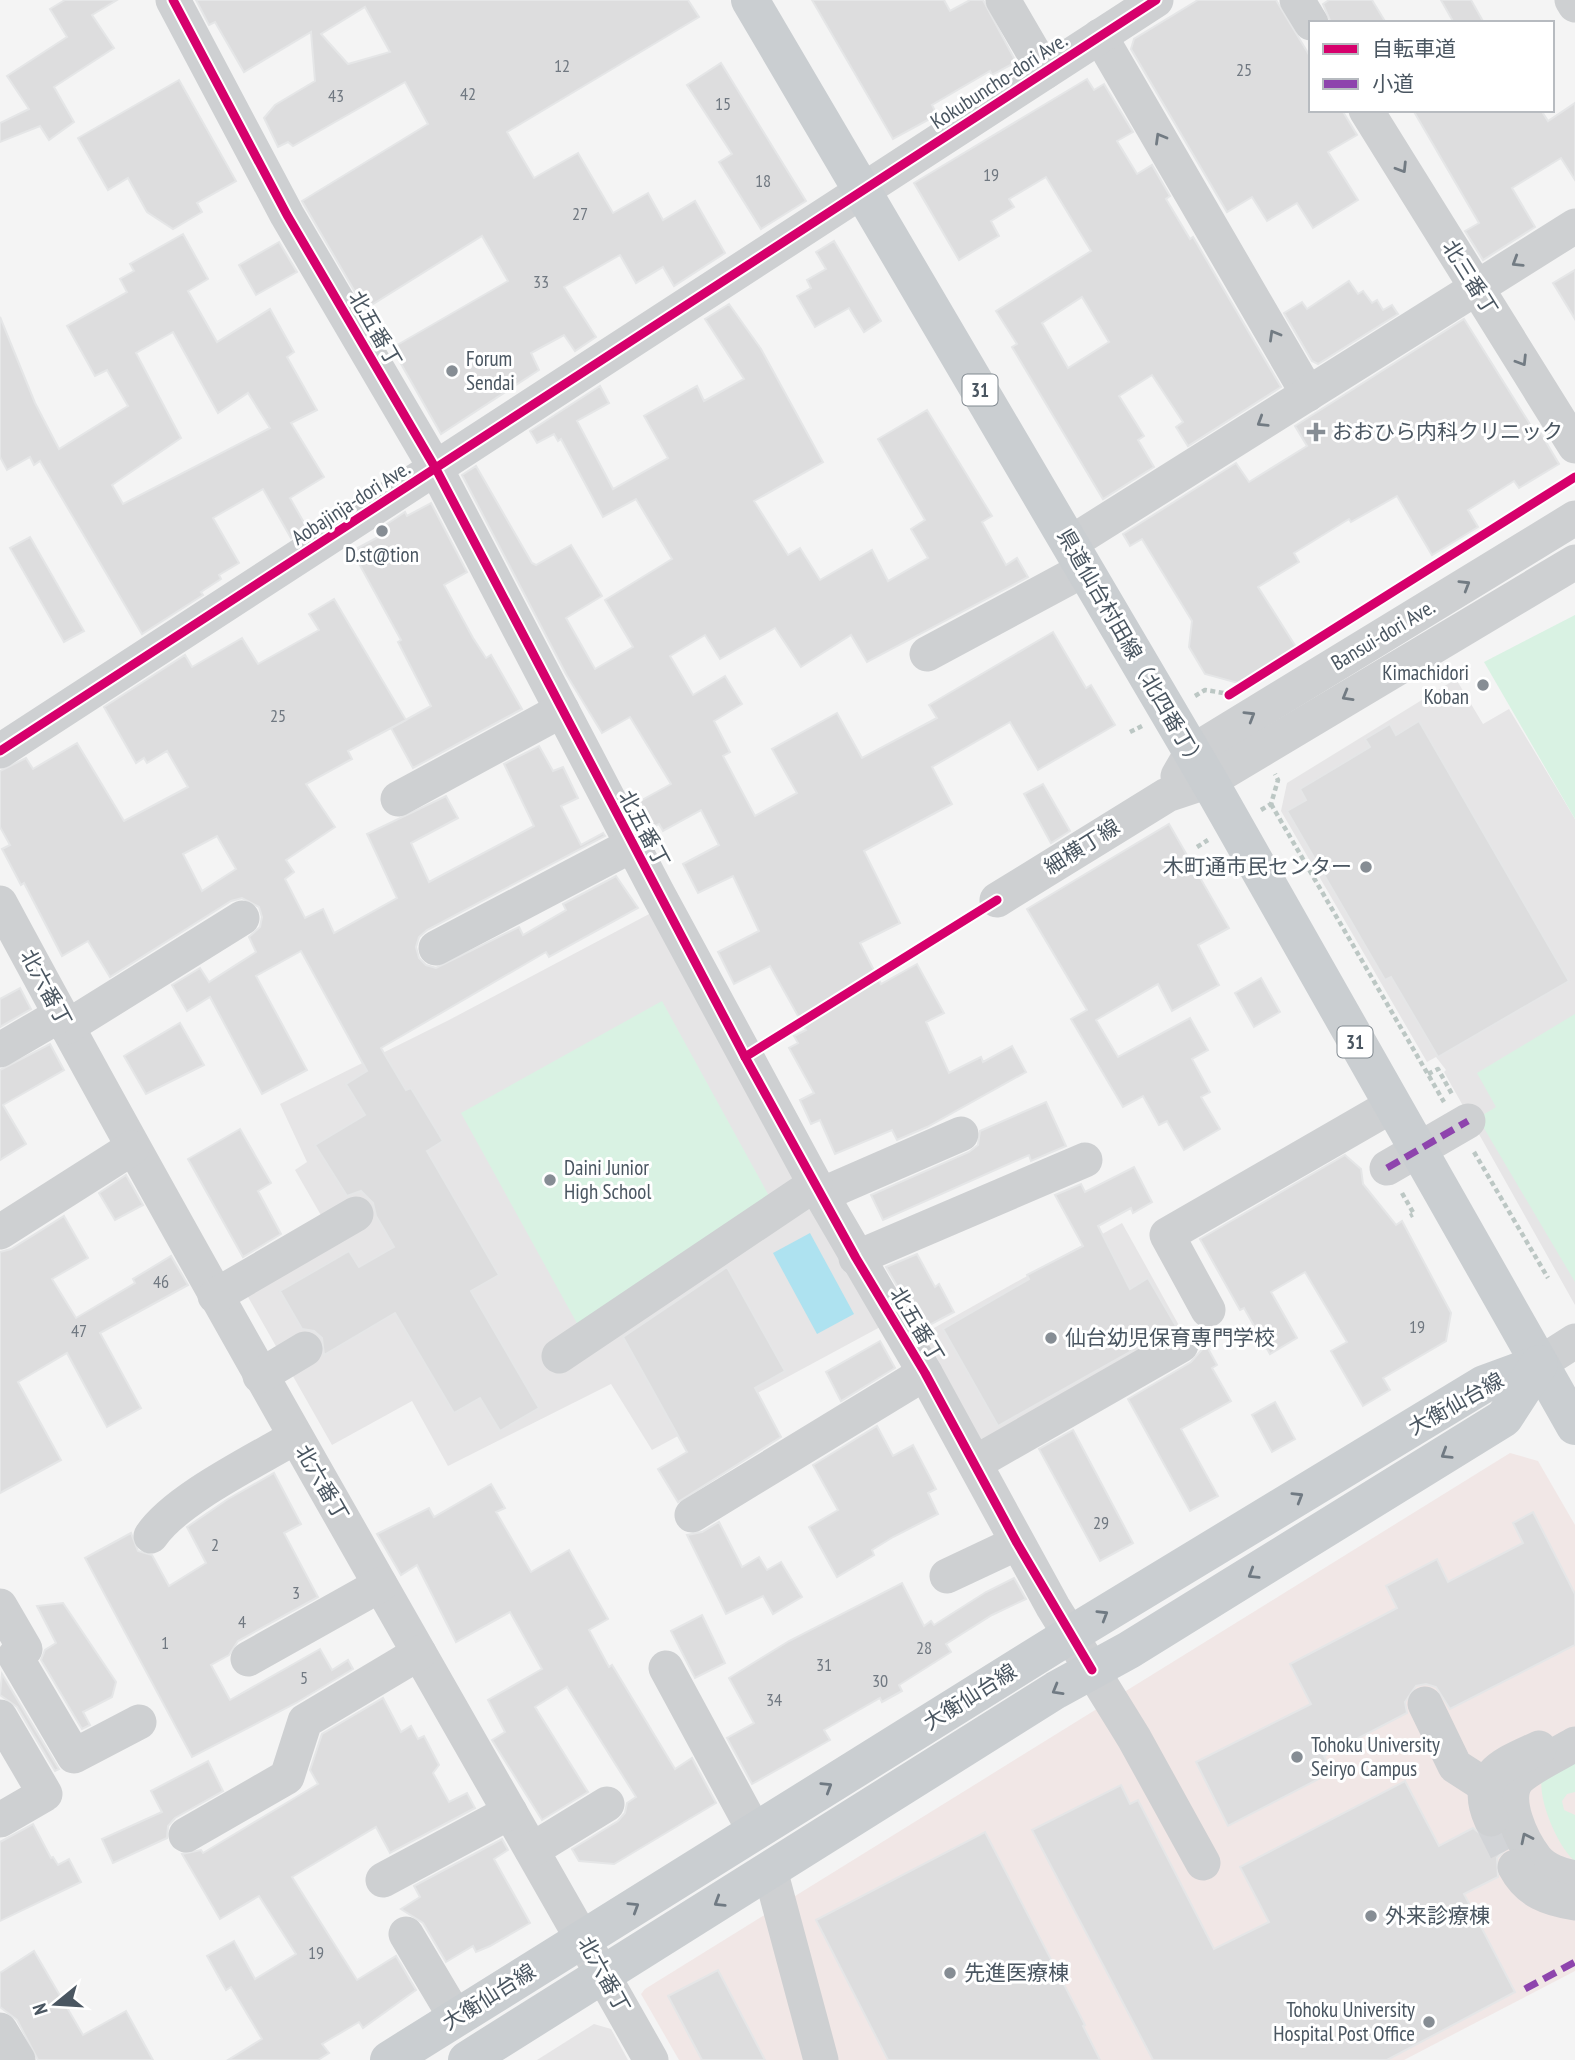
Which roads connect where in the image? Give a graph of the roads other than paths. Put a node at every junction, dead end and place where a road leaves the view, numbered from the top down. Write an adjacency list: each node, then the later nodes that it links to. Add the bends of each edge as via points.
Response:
1 (173, 0): 17 (street, 北五番丁, via 287,215)
2 (750, 0): 12 (main road, 県道仙台村田線（北四番丁） / 31)
3 (1003, 0): 10 (street)
4 (1157, 0): 9 (street, Kokubuncho-dori Ave.)
5 (1297, 0): 8 (street)
6 (1572, 0): 7 (street)
7 (1575, 5)
8 (1310, 21)
9 (1101, 36): 10 (street, Kokubuncho-dori Ave.); 15 (street, one-way to 9)
10 (1045, 72): 12 (street, Kokubuncho-dori Ave.)
11 (1367, 112): 14 (street, 北三番丁, one-way to 14)
12 (862, 192): 17 (street, Aobajinja-dori Ave.); 19 (main road, 県道仙台村田線（北四番丁） / 31)
13 (1575, 226): 14 (street, one-way to 14)
14 (1476, 287): 15 (street); 16 (street, 北三番丁, one-way to 16)
15 (1308, 394): 19 (street, one-way to 19)
16 (1575, 446)
17 (436, 469): 22 (street, 北五番丁); 23 (street, Aobajinja-dori Ave.)
18 (1575, 518): 24 (street, Bansui-dori Ave., one-way to 18)
19 (1077, 556): 21 (street); 24 (main road, 県道仙台村田線（北四番丁） / 31)
20 (1575, 562): 24 (street, Bansui-dori Ave., one-way to 24)
21 (927, 654)
22 (562, 710): 25 (street); 26 (street, 北五番丁)
23 (0, 751)
24 (1200, 766): 27 (street, 細横丁線, via 1167,795); 33 (main road, 県道仙台村田線（北四番丁） / 31)
25 (398, 799)
26 (632, 845): 30 (street); 39 (street, 北五番丁)
27 (998, 900)
28 (0, 903): 31 (street, 北六番丁)
29 (242, 918): 31 (street)
30 (436, 948)
31 (64, 1021): 32 (street); 36 (street, 北六番丁)
32 (0, 1050)
33 (1391, 1106): 44 (street, via 1167,1235); 49 (main road, 県道仙台村田線（北四番丁） / 31)
34 (1462, 1126): 38 (street)
35 (961, 1134): 39 (street)
36 (132, 1148): 41 (street); 43 (street, 北六番丁)
37 (1085, 1160): 42 (street)
38 (1387, 1168)
39 (818, 1190): 42 (street, 北五番丁); 48 (street)
40 (356, 1214): 43 (street)
41 (0, 1232)
42 (856, 1258): 50 (street, 北五番丁)
43 (215, 1296): 51 (street, 北六番丁)
44 (1208, 1310)
45 (1575, 1341): 49 (street)
46 (1181, 1345): 54 (street)
47 (305, 1349): 51 (street)
48 (559, 1356)
49 (1539, 1364): 52 (main road, 31); 61 (main road, 大衡仙台線, one-way to 49, via 1484,1384); 65 (main road, 大衡仙台線, one-way to 65, via 1504,1418)
50 (925, 1373): 54 (street, 北五番丁); 55 (street)
51 (260, 1376): 53 (street, 北六番丁)
52 (1575, 1426)
53 (295, 1437): 56 (street, via 160,1522); 59 (street, 北六番丁)
54 (975, 1463): 57 (street, 北五番丁)
55 (692, 1515)
56 (151, 1536)
57 (1017, 1543): 58 (street); 61 (street, 北五番丁)
58 (947, 1576)
59 (380, 1585): 62 (street, 北六番丁); 63 (street)
60 (4, 1624): 68 (street, via 25,1649 15,1656 74,1756)
61 (1070, 1635): 65 (street, 北五番丁); 74 (main road, 大衡仙台線, one-way to 61)
62 (419, 1653): 72 (street, 北六番丁); 75 (street, via 305,1721 287,1777)
63 (248, 1659)
64 (666, 1668): 74 (street)
65 (1092, 1670): 77 (street, 北五番丁); 79 (main road, 大衡仙台線, one-way to 79)
66 (1425, 1704): 69 (street, via 1455,1766 1488,1802 1494,1770)
67 (0, 1717): 73 (street, via 45,1794)
68 (139, 1722)
69 (1575, 1730)
70 (1575, 1744): 80 (street, one-way to 70, via 1556,1874 1537,1860 1510,1806 1519,1779)
71 (607, 1804): 76 (street)
72 (510, 1812): 76 (street, 北六番丁); 81 (street)
73 (0, 1820)
74 (755, 1832): 84 (main road, 大衡仙台線, one-way to 74)
75 (186, 1835)
76 (532, 1850): 84 (street, 北六番丁)
77 (1203, 1863)
78 (1515, 1867): 82 (street, via 1537,1892)
79 (763, 1874): 85 (main road, 大衡仙台線, one-way to 85); 92 (street); 93 (street)
80 (1575, 1878)
81 (383, 1880)
82 (1575, 1903)
83 (406, 1934): 86 (street)
84 (583, 1939): 85 (street, 北六番丁); 86 (main road, 大衡仙台線)
85 (603, 1975): 90 (main road, 大衡仙台線); 91 (street, 北六番丁)
86 (456, 2018): 89 (main road, 大衡仙台線)
87 (0, 2030): 88 (street)
88 (18, 2060)
89 (389, 2060)
90 (467, 2060)
91 (651, 2060)
92 (803, 2060)
93 (821, 2060)

